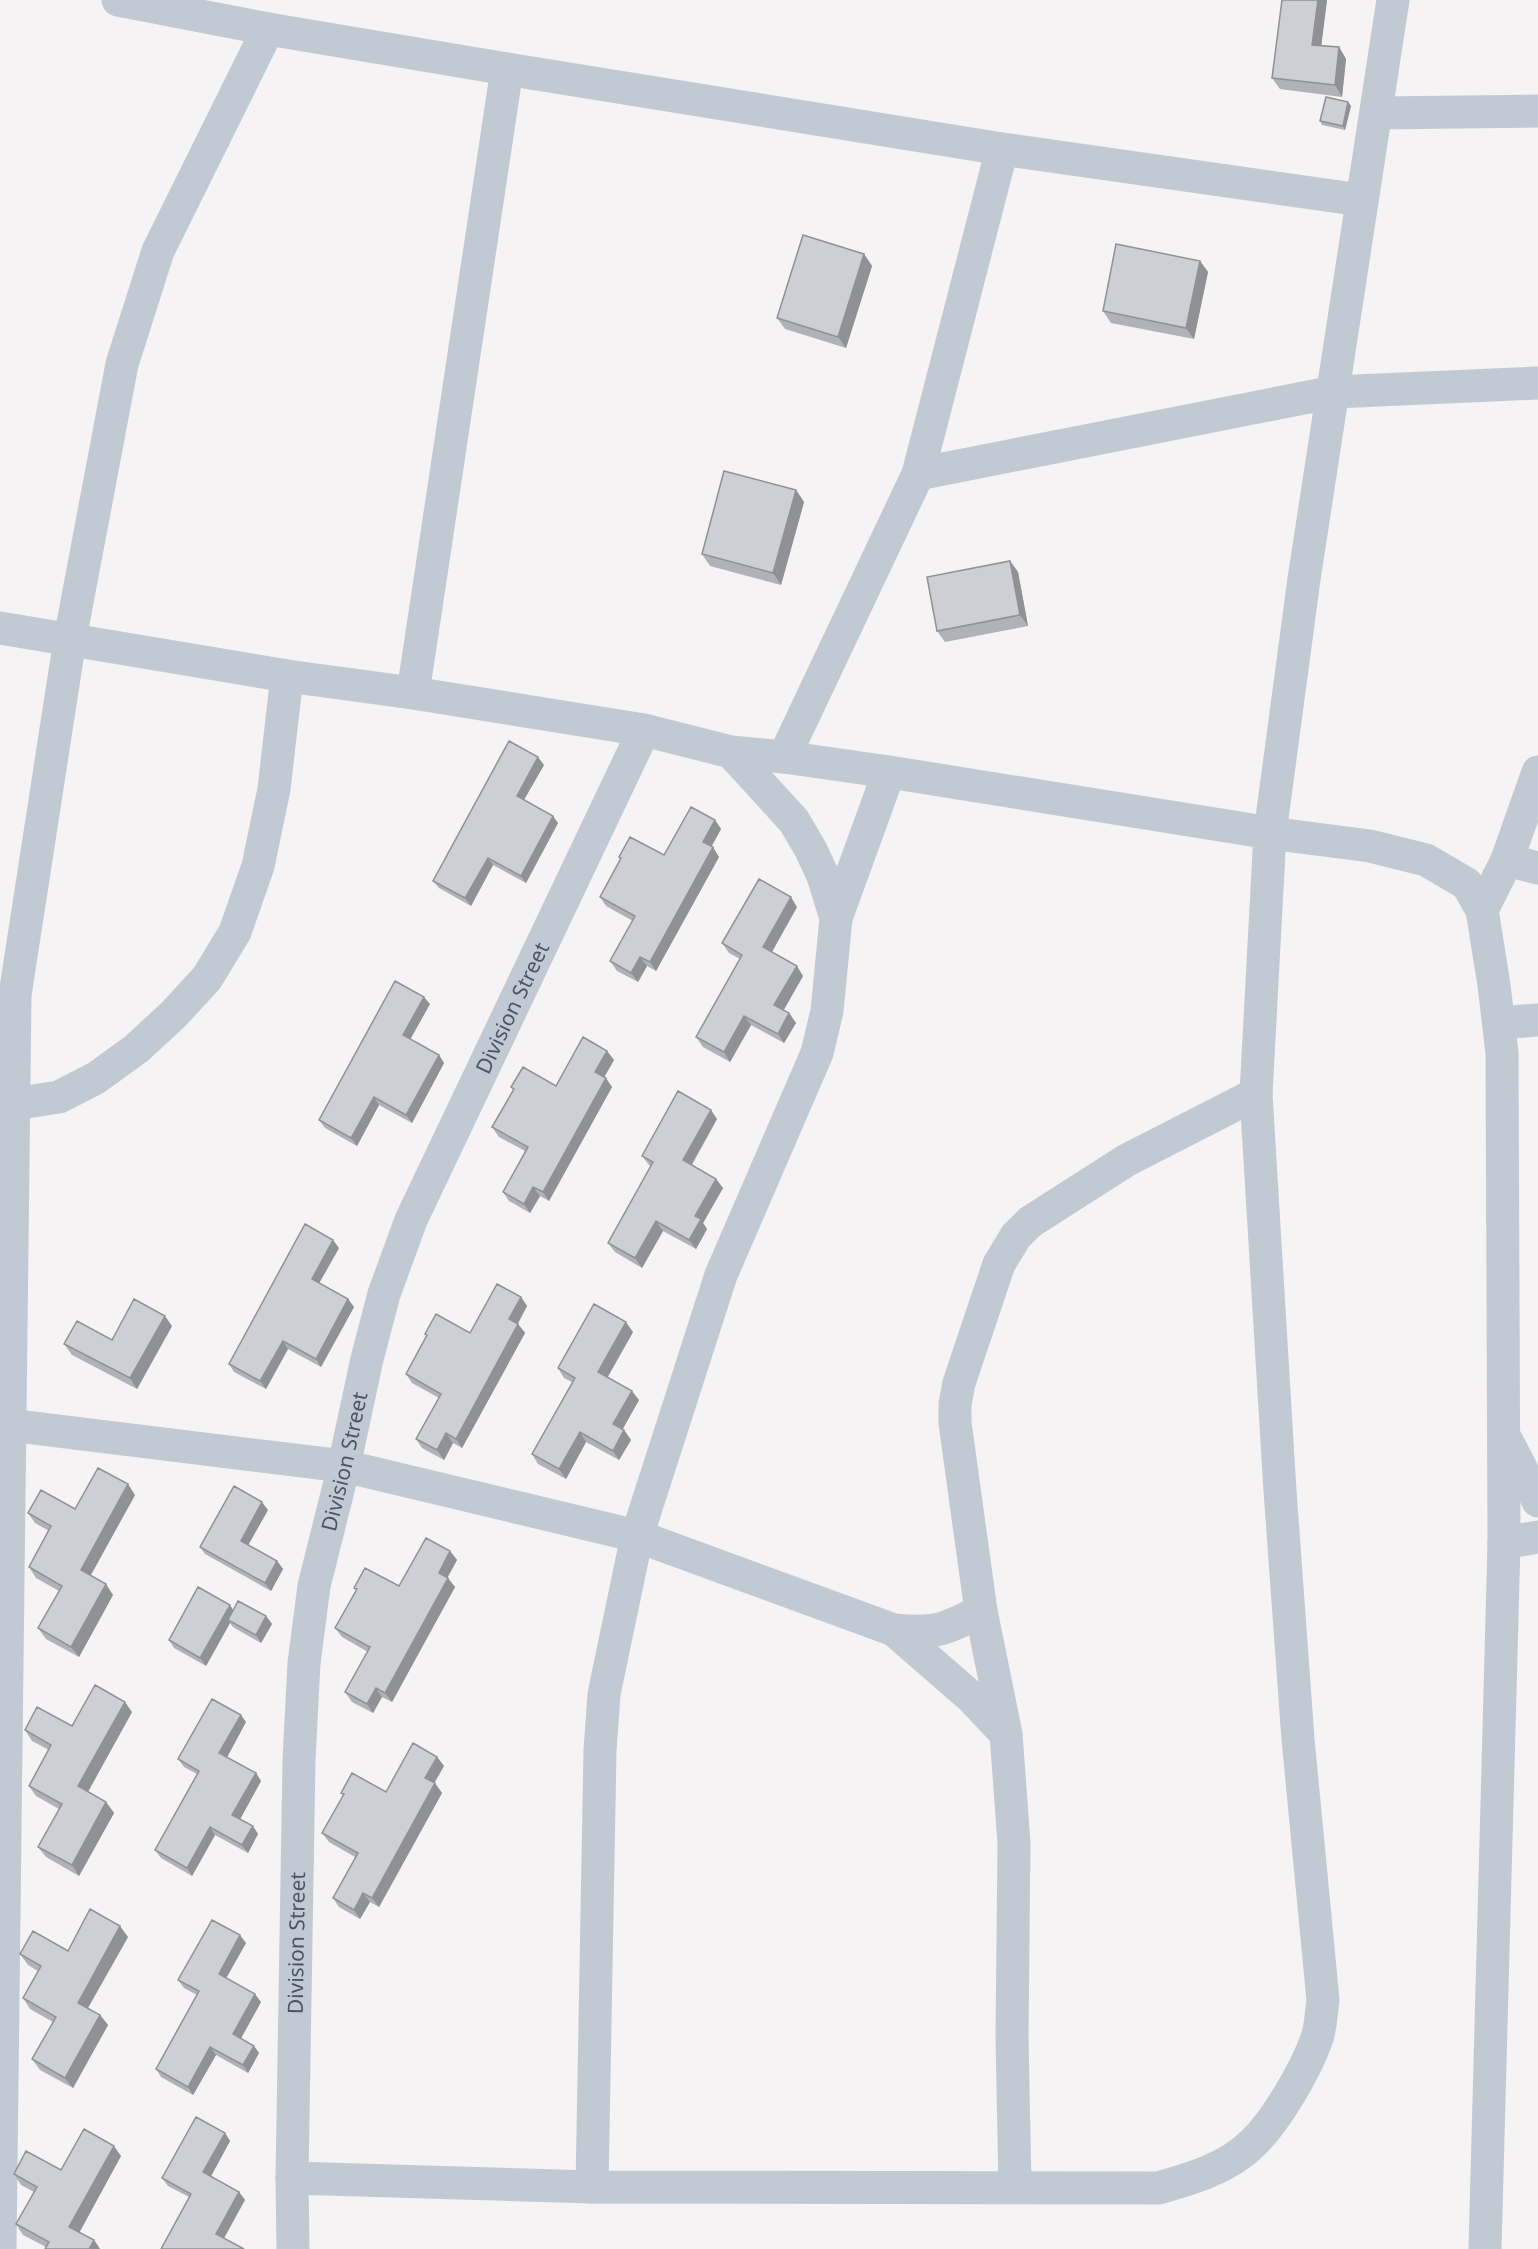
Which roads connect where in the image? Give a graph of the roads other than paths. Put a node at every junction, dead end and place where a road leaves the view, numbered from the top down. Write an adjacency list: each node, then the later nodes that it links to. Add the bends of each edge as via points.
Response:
1 (118, 0): 3 (street)
2 (1393, 0): 6 (street)
3 (268, 29): 4 (street); 13 (street, via 158,251 138,309 110,420)
4 (507, 69): 7 (street); 15 (street)
5 (1538, 111): 6 (street)
6 (1377, 113): 8 (street)
7 (1002, 149): 8 (street); 11 (street)
8 (1361, 200): 10 (street)
9 (1538, 383): 10 (street)
10 (1334, 392): 11 (street); 21 (street)
11 (918, 474): 18 (street)
12 (0, 628): 13 (street)
13 (70, 639): 14 (street); 28 (street, via 15,995)
14 (287, 676): 15 (street); 28 (street, via 274,789 258,866 235,932 207,978 136,1049 96,1078 59,1097)
15 (413, 693): 16 (street)
16 (644, 730): 17 (street); 31 (street, Division Street, via 411,1220 381,1305)
17 (731, 752): 18 (street); 24 (street, via 794,821 819,867)
18 (784, 757): 19 (street)
19 (889, 772): 21 (street); 24 (street)
20 (1538, 772): 22 (street)
21 (1270, 833): 23 (street, via 1370,846 1426,860 1467,884); 27 (street)
22 (1523, 864): 23 (street)
23 (1482, 909): 26 (street)
24 (836, 918): 33 (street, via 827,1011 817,1053 721,1275)
25 (1538, 1020): 26 (street)
26 (1499, 1023): 30 (street)
27 (1256, 1094): 36 (street, via 1127,1160 1030,1222 1006,1250 955,1404); 41 (street, via 1288,1609 1323,2000 1317,2040 1284,2104 1253,2144 1224,2164 1192,2179 1158,2188)
28 (13, 1104): 29 (street)
29 (5, 1424): 31 (street); 42 (street)
30 (1504, 1435): 32 (street); 35 (street)
31 (344, 1466): 33 (street); 39 (street, Division Street, via 314,1586 304,1663)
32 (1538, 1501)
33 (637, 1536): 37 (street); 40 (street, via 601,1722)
34 (1538, 1537): 35 (street)
35 (1504, 1543): 44 (street)
36 (981, 1611): 37 (street, via 947,1628 924,1633); 38 (street)
37 (894, 1630): 38 (street, via 971,1697)
38 (1006, 1734): 41 (street, via 1014,1843)
39 (292, 2178): 40 (street); 43 (street, Division Street)
40 (592, 2187): 41 (street)
41 (1015, 2187)
42 (0, 2249)
43 (293, 2249)
44 (1485, 2249)

